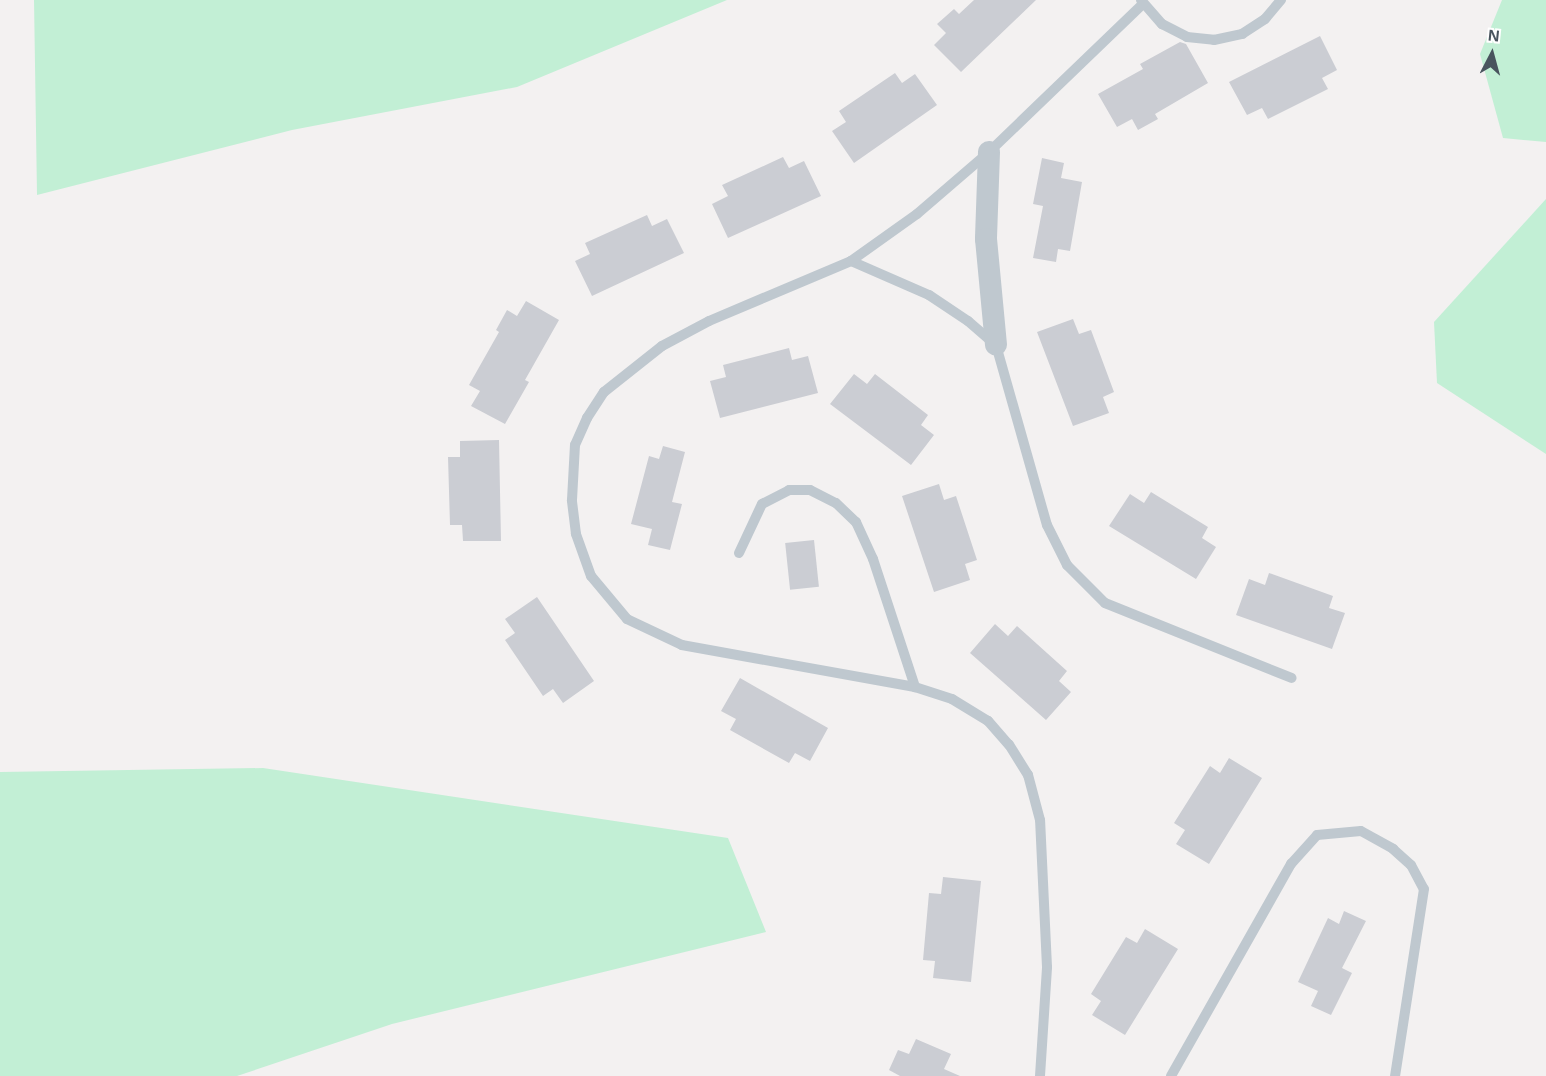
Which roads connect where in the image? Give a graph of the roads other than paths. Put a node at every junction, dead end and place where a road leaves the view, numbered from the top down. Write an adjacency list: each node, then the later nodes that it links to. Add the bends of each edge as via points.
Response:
1 (1281, 0): 2 (lane, via 1265,20 1242,34 1214,40 1187,36 1162,24)
2 (1142, 2): 3 (lane)
3 (988, 152): 4 (lane, via 917,214); 5 (street, via 986,239)
4 (851, 261): 5 (lane, via 929,295); 8 (lane, via 709,321 662,346 604,392 575,446 572,500 576,534 591,576 627,619 682,645)
5 (996, 345): 7 (lane, via 1047,525 1067,565 1104,603)
6 (739, 553): 8 (lane, via 762,504 789,490 810,490 836,503 856,522 873,559)
7 (1292, 678)
8 (915, 687): 9 (lane, via 952,699 988,721 1028,775 1040,820 1044,873 1047,967)
9 (1040, 1076)
10 (1171, 1076): 11 (lane, via 1291,864 1317,835 1361,831 1393,849 1411,865 1424,889)
11 (1395, 1076)

